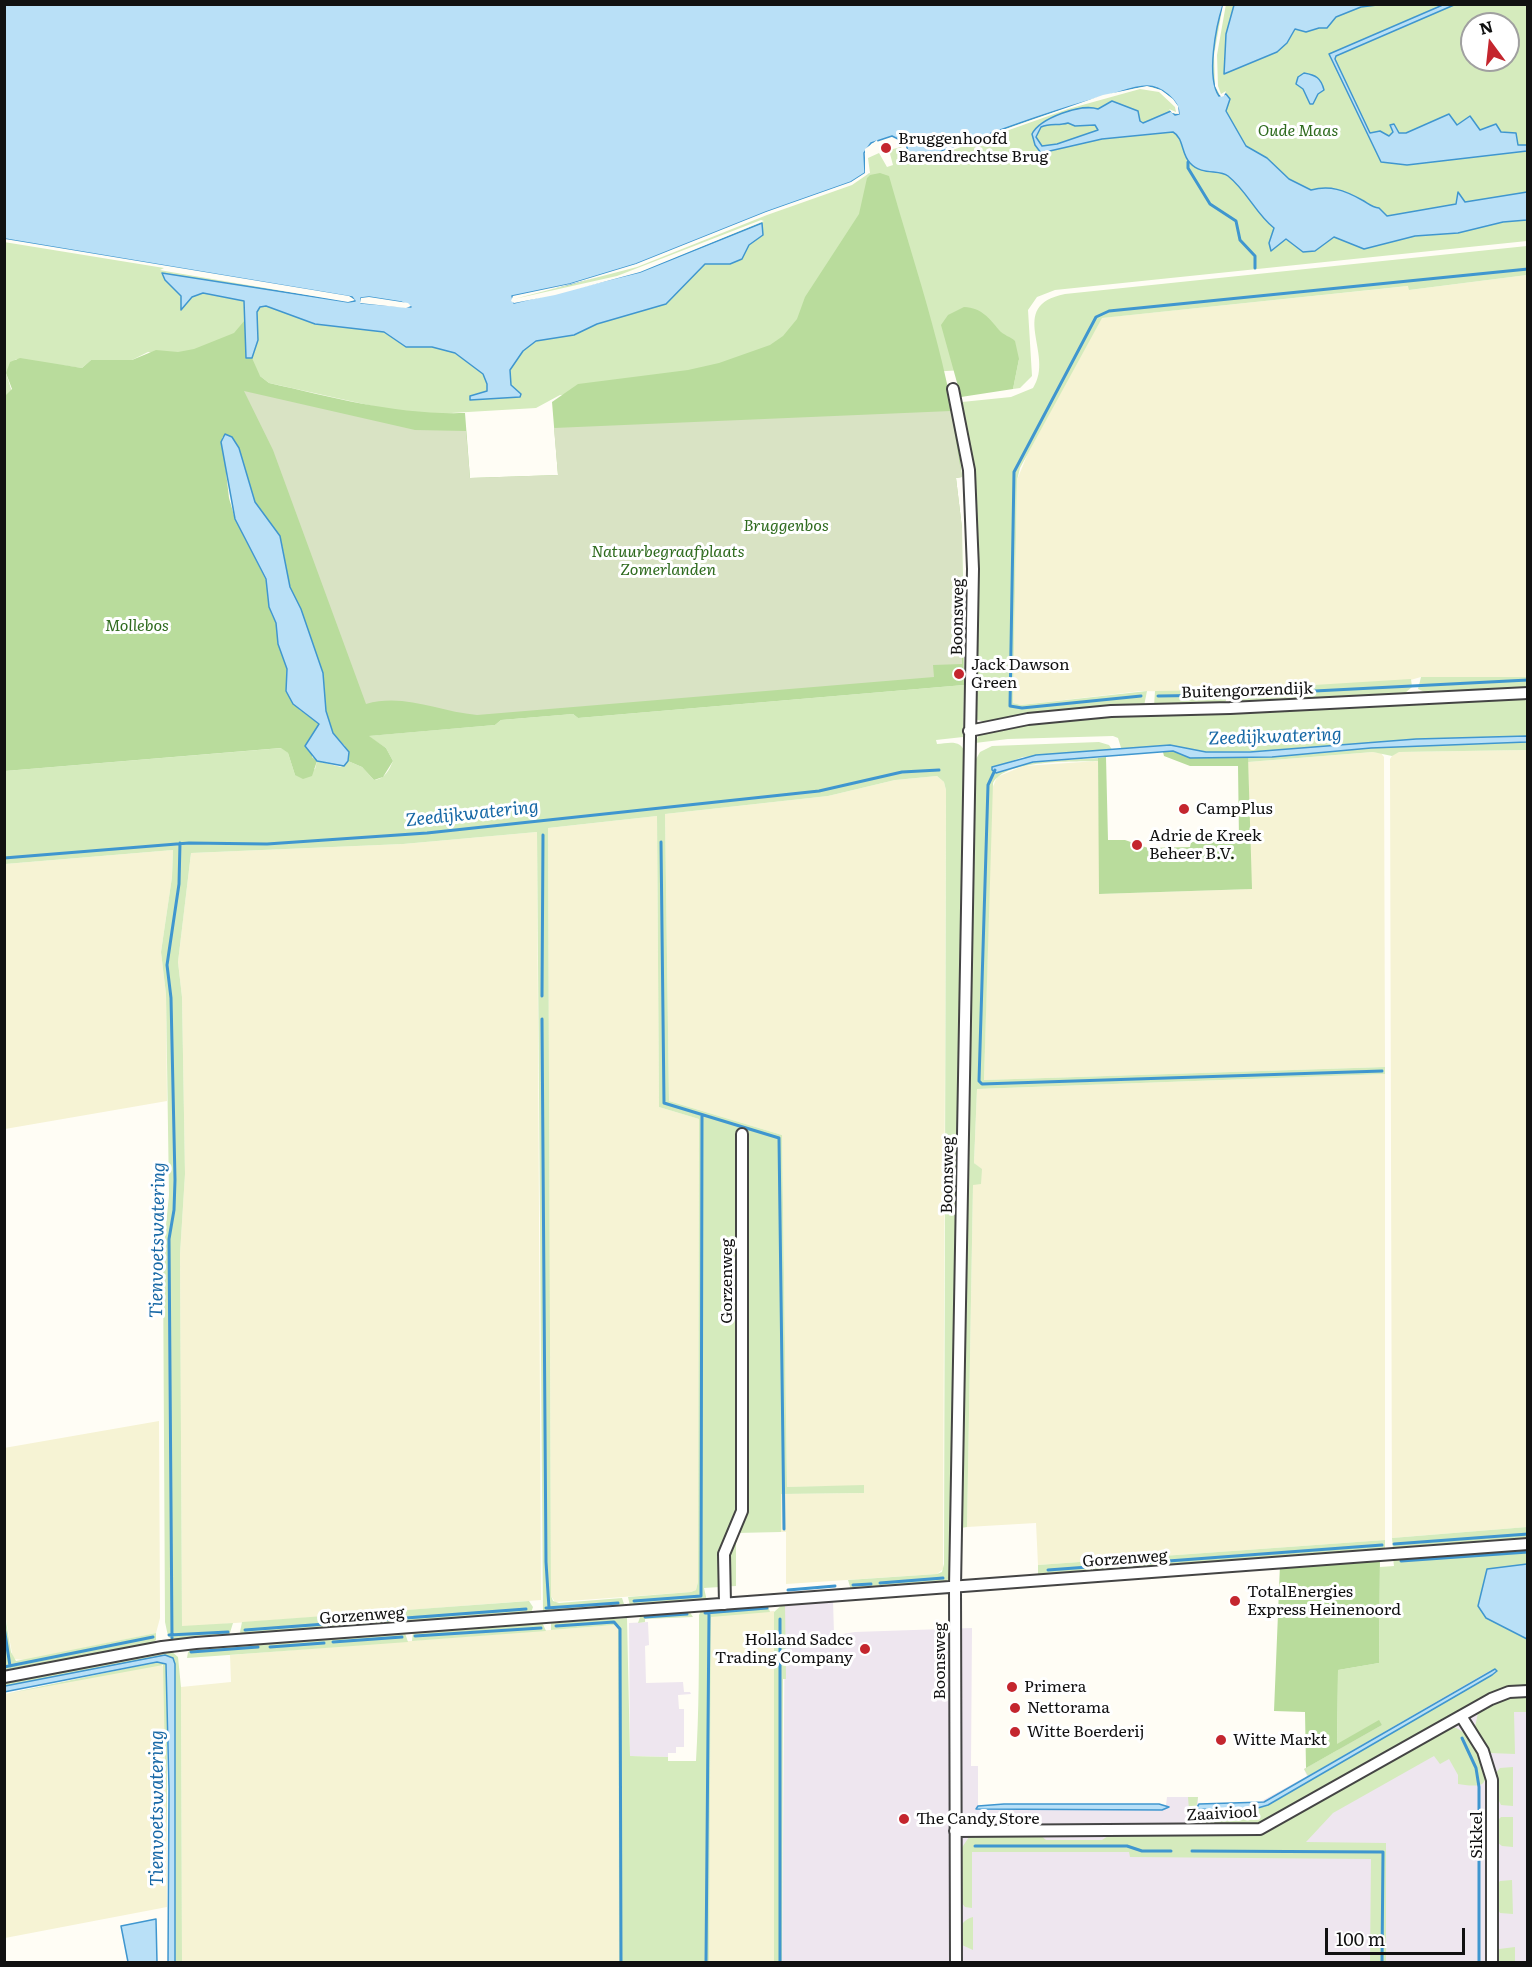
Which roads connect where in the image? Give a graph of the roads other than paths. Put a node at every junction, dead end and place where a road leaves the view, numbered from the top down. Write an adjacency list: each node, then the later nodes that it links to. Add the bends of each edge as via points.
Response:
1 (953, 389): 3 (street, Boonsweg, via 967,455 972,523)
2 (1527, 693): 3 (street, Buitengorzendijk, via 1111,711)
3 (969, 730): 6 (street, Boonsweg)
4 (742, 1134): 7 (street, Gorzenweg, via 742,1511 724,1554)
5 (1527, 1544): 6 (street, Gorzenweg)
6 (955, 1586): 7 (street, Gorzenweg); 11 (street, Boonsweg)
7 (725, 1604): 8 (street, Gorzenweg, via 189,1644)
8 (4, 1677)
9 (1527, 1691): 10 (street, Zaaiviool, via 1504,1694)
10 (1461, 1716): 11 (street, Zaaiviool, via 1277,1822 1256,1830); 13 (street, Sikkel, via 1483,1751 1492,1780)
11 (955, 1831): 12 (street, Boonsweg)
12 (956, 1962)
13 (1492, 1962)

